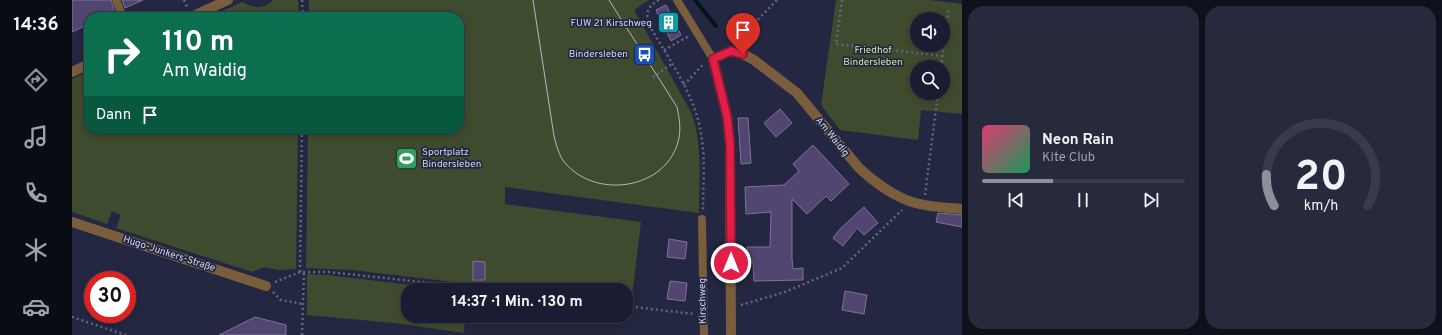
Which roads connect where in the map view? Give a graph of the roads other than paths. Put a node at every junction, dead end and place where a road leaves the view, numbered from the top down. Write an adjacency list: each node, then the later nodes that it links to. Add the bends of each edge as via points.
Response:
1 (116, 0): 4 (lane)
2 (228, 0): 5 (street)
3 (677, 0): 6 (lane)
4 (121, 12)
5 (202, 12)
6 (713, 59): 9 (street, Am Waidig, via 731,51 754,60 797,93 859,168 897,196 923,205); 14 (street, via 727,116 730,143)
7 (84, 66): 8 (street)
8 (72, 72)
9 (962, 209)
10 (702, 219): 13 (lane, Kirschweg)
11 (72, 222): 12 (street, Hugo-Junkers-Straße)
12 (266, 286)
13 (704, 335)
14 (731, 335)

